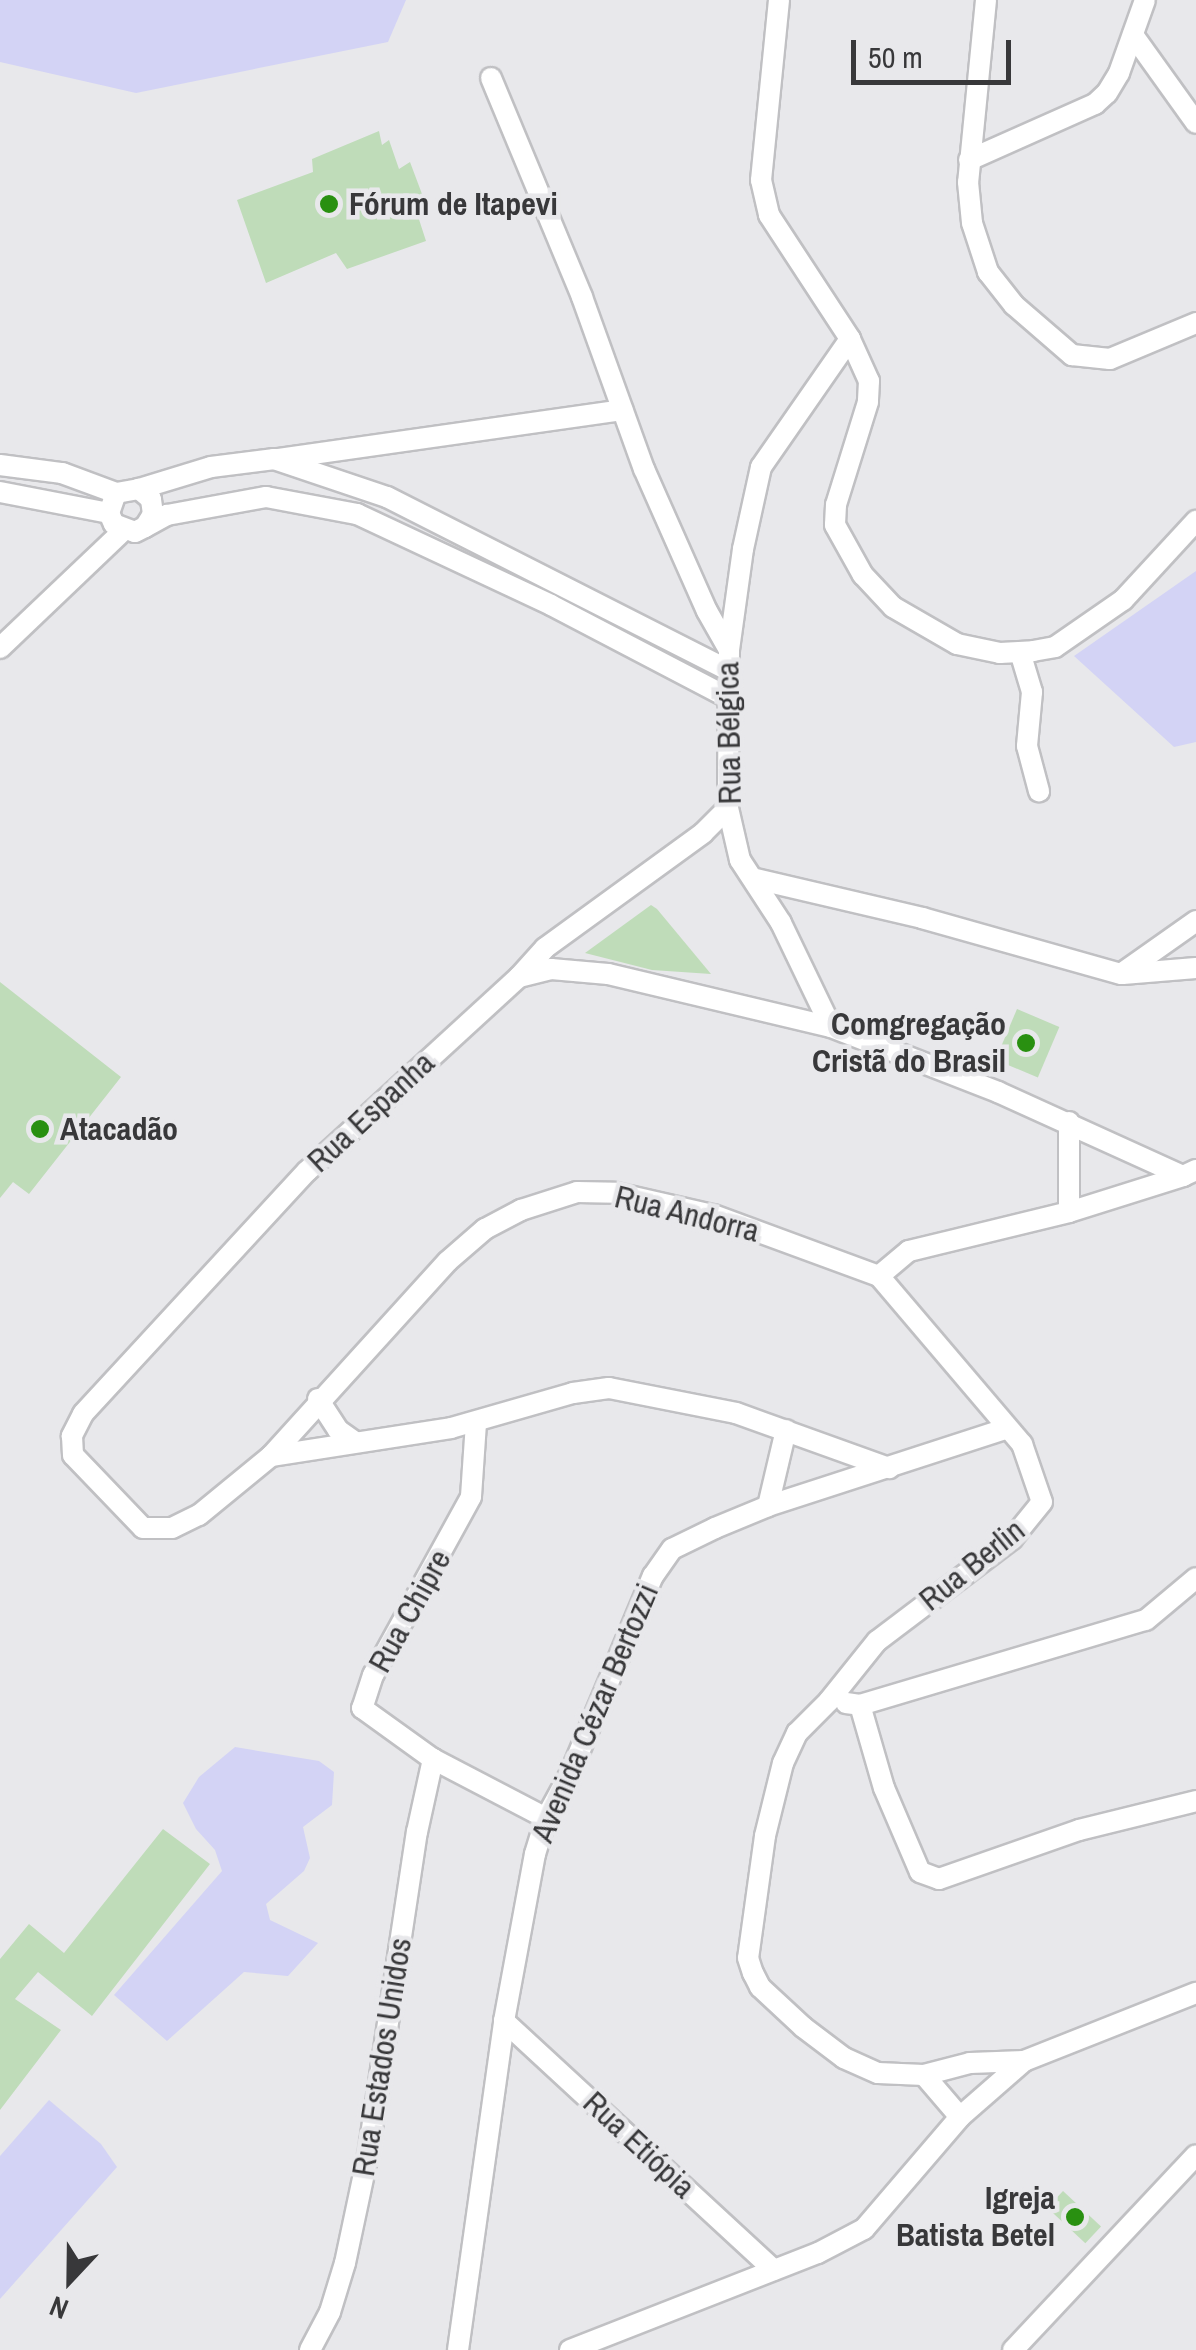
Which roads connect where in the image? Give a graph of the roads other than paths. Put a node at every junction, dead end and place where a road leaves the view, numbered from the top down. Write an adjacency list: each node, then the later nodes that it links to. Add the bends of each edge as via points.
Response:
1 (780, 0): 9 (street, via 761,180 769,215)
2 (986, 0): 7 (street)
3 (1144, 0): 4 (street)
4 (1132, 36): 6 (street); 7 (street, via 1119,73 1095,104)
5 (491, 78): 10 (street, Rua Bélgica)
6 (1196, 123)
7 (969, 160): 8 (street, via 972,223 988,272 1014,305 1072,355 1110,359)
8 (1196, 323)
9 (850, 339): 20 (street, via 868,391 836,505 834,525 844,547 892,607 922,628 957,644); 21 (street, via 761,467 742,549)
10 (623, 410): 11 (street); 21 (street, Rua Bélgica)
11 (274, 460): 13 (street, via 211,467); 21 (street, via 387,497)
12 (0, 465): 15 (street, via 62,473)
13 (139, 489): 15 (street, via 127,488); 17 (street, via 153,514)
14 (0, 492): 15 (street)
15 (112, 503): 18 (street)
16 (1196, 521): 20 (street, via 1123,600 1056,646)
17 (145, 528): 18 (street); 22 (street, via 167,515 266,498 356,514)
18 (124, 531): 19 (street)
19 (0, 648)
20 (1020, 652): 23 (street, via 1032,692 1027,746)
21 (729, 660): 22 (street, Rua Bélgica)
22 (727, 696): 24 (street, Rua Bélgica)
23 (1039, 791)
24 (728, 808): 25 (street, Rua Bélgica, via 740,860); 29 (street, via 545,948)
25 (756, 879): 28 (street); 30 (street, Rua Bélgica)
26 (1196, 921): 28 (street)
27 (1196, 968): 28 (street)
28 (1121, 974)
29 (519, 976): 30 (street, via 551,969 608,974); 42 (street, Rua Espanha, via 307,1171 83,1414 72,1436 73,1455)
30 (831, 1027): 31 (street)
31 (1068, 1122): 32 (street); 33 (street)
32 (1190, 1173): 33 (street)
33 (1069, 1212): 34 (street, via 909,1251)
34 (878, 1276): 35 (street, Rua Andorra, via 714,1215 616,1192 578,1192 485,1229); 37 (street, Rua Berlin)
35 (318, 1399): 39 (street); 40 (street, Rua Andorra)
36 (476, 1423): 38 (street, via 573,1392 609,1388); 39 (street); 47 (street, Rua Chipre, via 471,1497 373,1675 362,1708)
37 (1005, 1429): 41 (street, Avenida Cézar Bertozzi); 45 (street, Rua Berlin, via 1022,1444 1042,1502 1038,1510 1012,1539 877,1641)
38 (786, 1430): 41 (street); 43 (street)
39 (354, 1441): 40 (street)
40 (271, 1456): 42 (street, Rua Andorra, via 199,1515 172,1528 143,1528)
41 (889, 1468): 43 (street, Avenida Cézar Bertozzi)
42 (112, 1498)
43 (768, 1506): 49 (street, Avenida Cézar Bertozzi, via 672,1549 653,1576)
44 (1196, 1578): 46 (street, via 1146,1620)
45 (830, 1701): 46 (street); 53 (street, via 797,1733 784,1763 762,1852 748,1958 760,1987 844,2058 878,2073)
46 (860, 1705): 48 (street, via 884,1788 920,1872 939,1879 1079,1830)
47 (433, 1758): 49 (street, Rua Chipre); 57 (street, Rua Estados Unidos, via 368,2155 345,2264)
48 (1196, 1801)
49 (546, 1818): 51 (street, Avenida Cézar Bertozzi)
50 (1196, 1993): 52 (street)
51 (504, 2021): 56 (street, Rua Etiópia); 58 (street, Avenida Cézar Bertozzi)
52 (1024, 2061): 53 (street, via 970,2063); 54 (street)
53 (924, 2075): 54 (street)
54 (960, 2117): 56 (street, via 864,2228)
55 (1196, 2155): 60 (street)
56 (774, 2270): 59 (street)
57 (310, 2350)
58 (458, 2350)
59 (570, 2350)
60 (1013, 2350)

